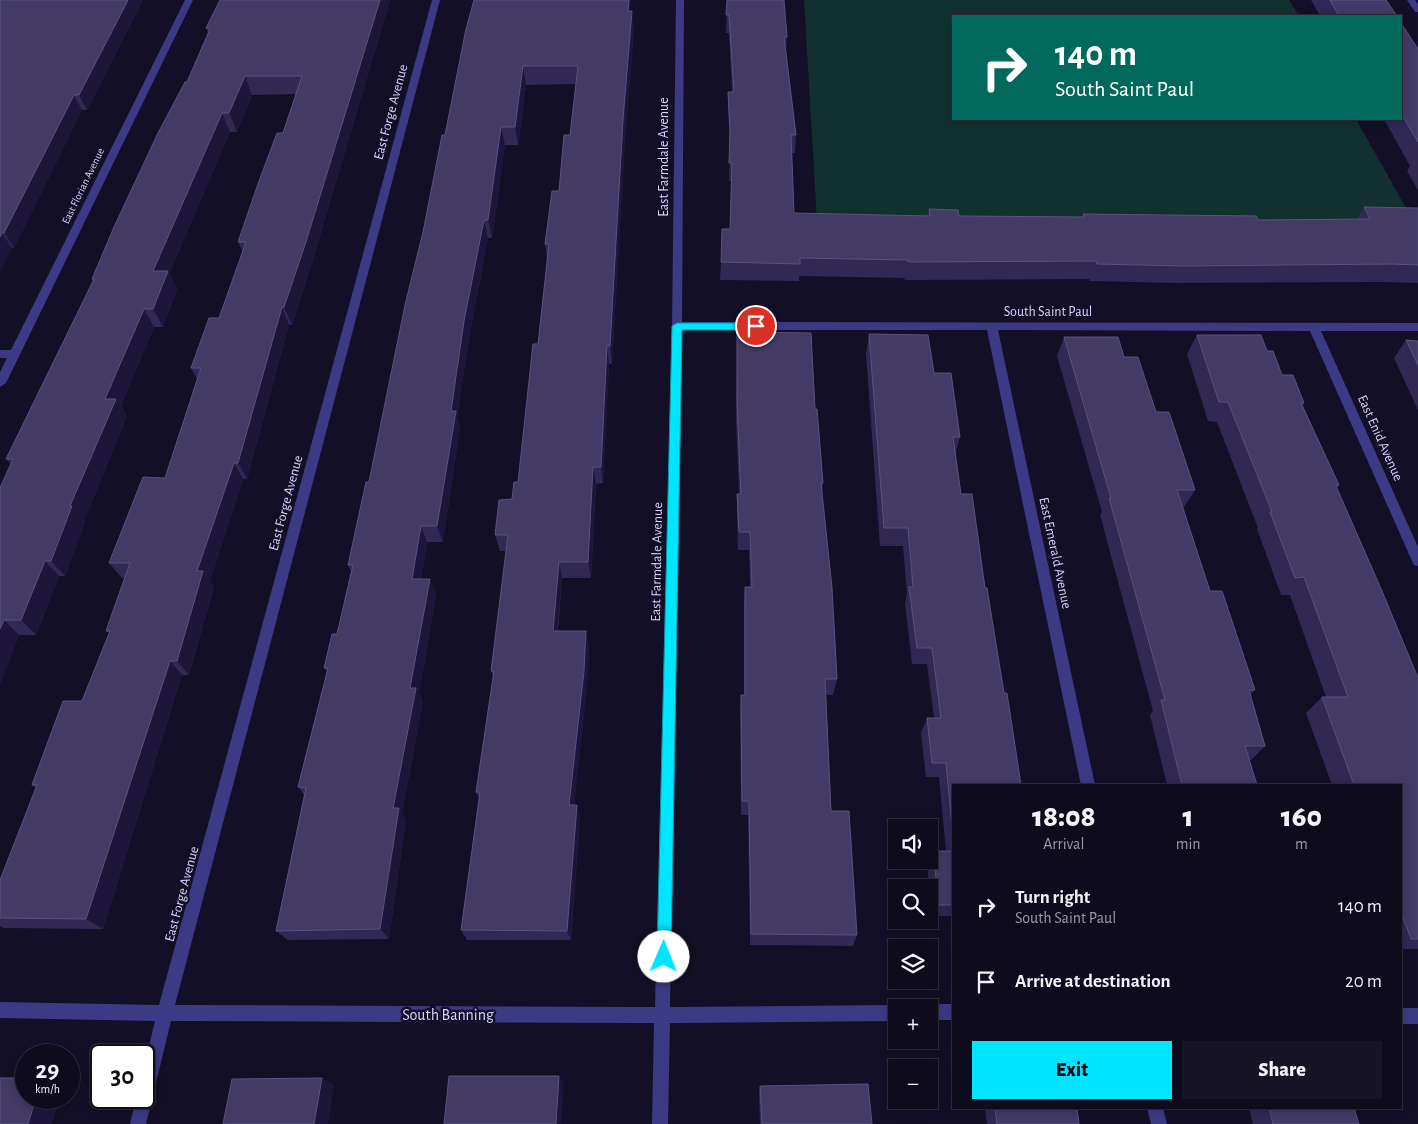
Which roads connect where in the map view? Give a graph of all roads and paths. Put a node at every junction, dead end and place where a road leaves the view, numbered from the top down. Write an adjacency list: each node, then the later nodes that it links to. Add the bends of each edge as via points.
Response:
1 (189, 0): 11 (street, East Florian Avenue)
2 (436, 0): 18 (street, East Forge Avenue)
3 (680, 0): 6 (street, East Farmdale Avenue)
4 (1411, 0): 5 (street)
5 (1418, 10)
6 (677, 326): 7 (street, South Saint Paul); 20 (street, East Farmdale Avenue)
7 (992, 327): 8 (street, South Saint Paul); 14 (street, East Emerald Avenue)
8 (1314, 327): 9 (street, South Saint Paul); 13 (street, East Enid Avenue)
9 (1418, 327)
10 (0, 354): 11 (street)
11 (14, 354): 12 (street, East Florian Avenue)
12 (0, 383)
13 (1418, 561)
14 (1088, 784)
15 (0, 1010): 18 (street, South Banning)
16 (938, 1012): 17 (street)
17 (952, 1012)
18 (165, 1013): 20 (street, South Banning); 24 (street, East Forge Avenue)
19 (888, 1013): 20 (street, South Banning)
20 (663, 1016): 25 (street, East Farmdale Avenue)
21 (1402, 1016): 22 (street)
22 (1418, 1016)
23 (1155, 1109): 26 (street)
24 (138, 1124)
25 (660, 1124)
26 (1159, 1124)

